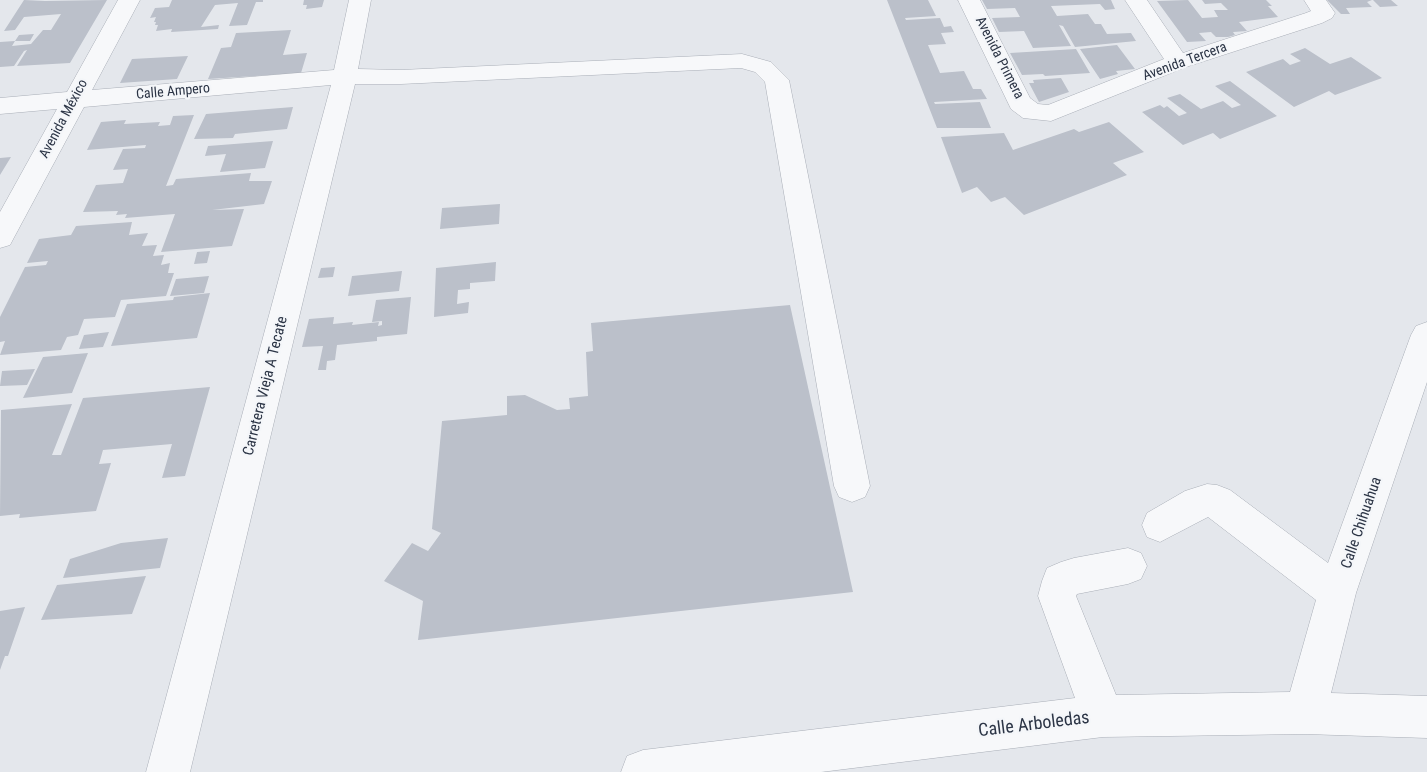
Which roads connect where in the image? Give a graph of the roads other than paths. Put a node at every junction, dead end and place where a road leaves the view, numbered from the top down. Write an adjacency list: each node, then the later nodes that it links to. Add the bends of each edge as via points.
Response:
1 (129, 0): 8 (street, Avenida México)
2 (360, 0): 7 (street, Carretera Vieja A Tecate)
3 (969, 0): 10 (street, Avenida Primera, via 1020,103)
4 (1136, 0): 6 (street)
5 (1315, 0): 6 (street, Avenida Tercera, via 1324,13 1314,18)
6 (1178, 62): 10 (street, Avenida Tercera, via 1051,113)
7 (345, 76): 8 (street, Calle Ampero); 13 (street, Calle Ampero, via 401,77 742,61 763,67 777,80); 20 (street, Carretera Vieja A Tecate)
8 (74, 102): 9 (street, Calle Ampero); 11 (street, Avenida México)
9 (0, 106)
10 (1032, 112)
11 (0, 238)
12 (1427, 335): 16 (street, Calle Chihuahua)
13 (852, 486)
14 (1160, 525): 16 (street, via 1198,503 1217,502)
15 (1128, 566): 18 (street, via 1061,581 1057,596)
16 (1337, 593): 17 (street, Calle Chihuahua)
17 (1305, 713): 18 (street, Calle Arboledas); 19 (street, Calle Arboledas)
18 (1103, 716): 21 (street, Calle Arboledas)
19 (1427, 717)
20 (168, 772)
21 (643, 772)

